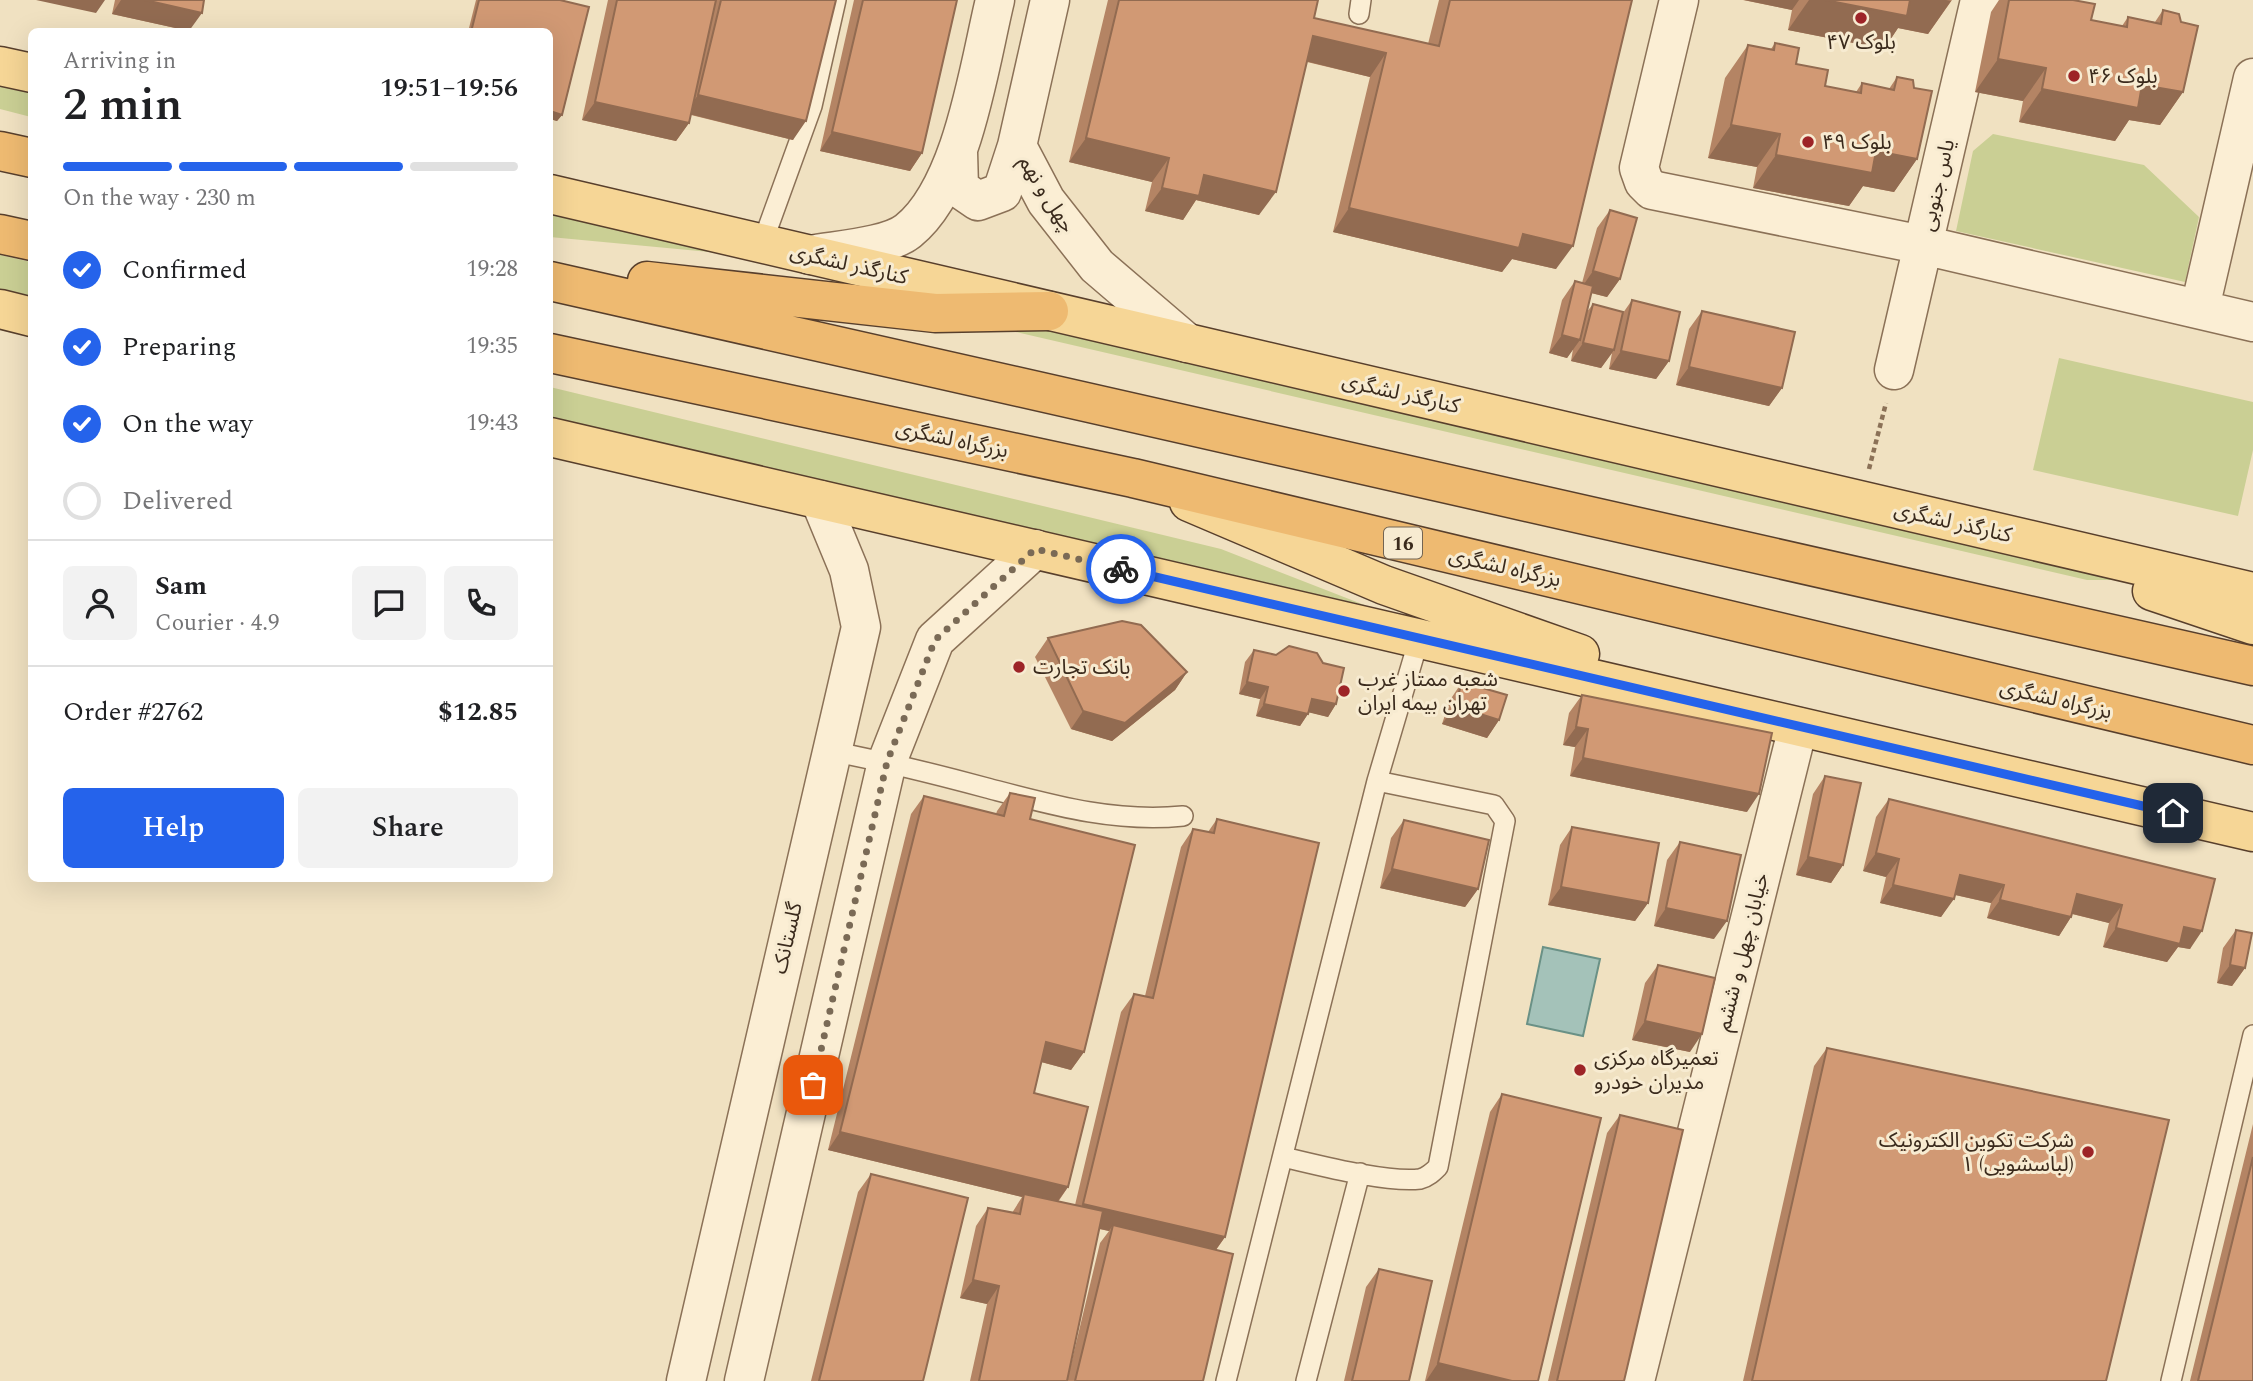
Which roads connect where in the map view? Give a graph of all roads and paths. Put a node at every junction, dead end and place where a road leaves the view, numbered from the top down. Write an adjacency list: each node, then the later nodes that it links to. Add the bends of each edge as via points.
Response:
1 (836, 0): 16 (lane, via 812,106)
2 (995, 0): 11 (street)
3 (1050, 0): 9 (street, چهل و نهم)
4 (1679, 0): 17 (street, via 1639,168 1644,183 1652,190)
5 (1980, 0): 17 (street, یاس جنوبی)
6 (0, 66): 7 (main road)
7 (28, 72)
8 (2253, 78): 21 (street)
9 (1017, 146): 11 (street, via 1002,192 978,201 959,188); 26 (street, چهل و نهم, via 1046,201 1097,266)
10 (0, 150): 12 (highway)
11 (958, 152): 18 (street, via 933,201 907,232 874,244)
12 (28, 157)
13 (553, 195): 16 (main road, کنارگذر لشگری)
14 (0, 234): 15 (highway)
15 (28, 240)
16 (762, 244): 18 (main road, کنارگذر لشگری)
17 (1923, 245): 21 (street); 28 (street, یاس جنوبی)
18 (810, 255): 23 (main road, کنارگذر لشگری)
19 (553, 270): 23 (highway, via 935,313)
20 (553, 282): 38 (highway)
21 (2200, 308): 25 (street)
22 (0, 309): 24 (main road)
23 (1049, 311): 26 (main road, کنارگذر لشگری)
24 (28, 316)
25 (2253, 322)
26 (1187, 343): 32 (main road, کنارگذر لشگری)
27 (553, 354): 30 (highway, بزرگراه لشگری / 16)
28 (1894, 370): 32 (path)
29 (553, 438): 31 (main road)
30 (1133, 478): 39 (main road, via 1384,585); 41 (highway, بزرگراه لشگری / 16)
31 (820, 500): 34 (main road); 42 (street, گلستانک, via 849,570 861,627)
32 (1862, 501): 33 (main road, کنارگذر لشگری)
33 (1940, 519): 35 (main road, کنارگذر لشگری); 36 (main road)
34 (1035, 549): 37 (main road); 43 (street, via 935,640)
35 (2253, 592)
36 (2253, 625)
37 (1419, 639): 39 (main road); 44 (lane)
38 (2253, 666)
39 (1757, 717): 40 (main road)
40 (1798, 727): 46 (main road); 54 (street, خیابان چهل و ششم)
41 (2253, 746)
42 (830, 751): 43 (lane); 50 (street, گلستانک)
43 (887, 762): 45 (lane, via 1117,818); 51 (street)
44 (1377, 781): 48 (lane); 49 (lane, via 1493,805 1505,821 1438,1167 1420,1179)
45 (1183, 816)
46 (2253, 832)
47 (2253, 1035): 55 (lane)
48 (1283, 1157): 49 (lane); 52 (lane)
49 (1360, 1173): 53 (lane)
50 (686, 1381)
51 (744, 1381)
52 (1226, 1381)
53 (1306, 1381)
54 (1634, 1381)
55 (2171, 1381)

